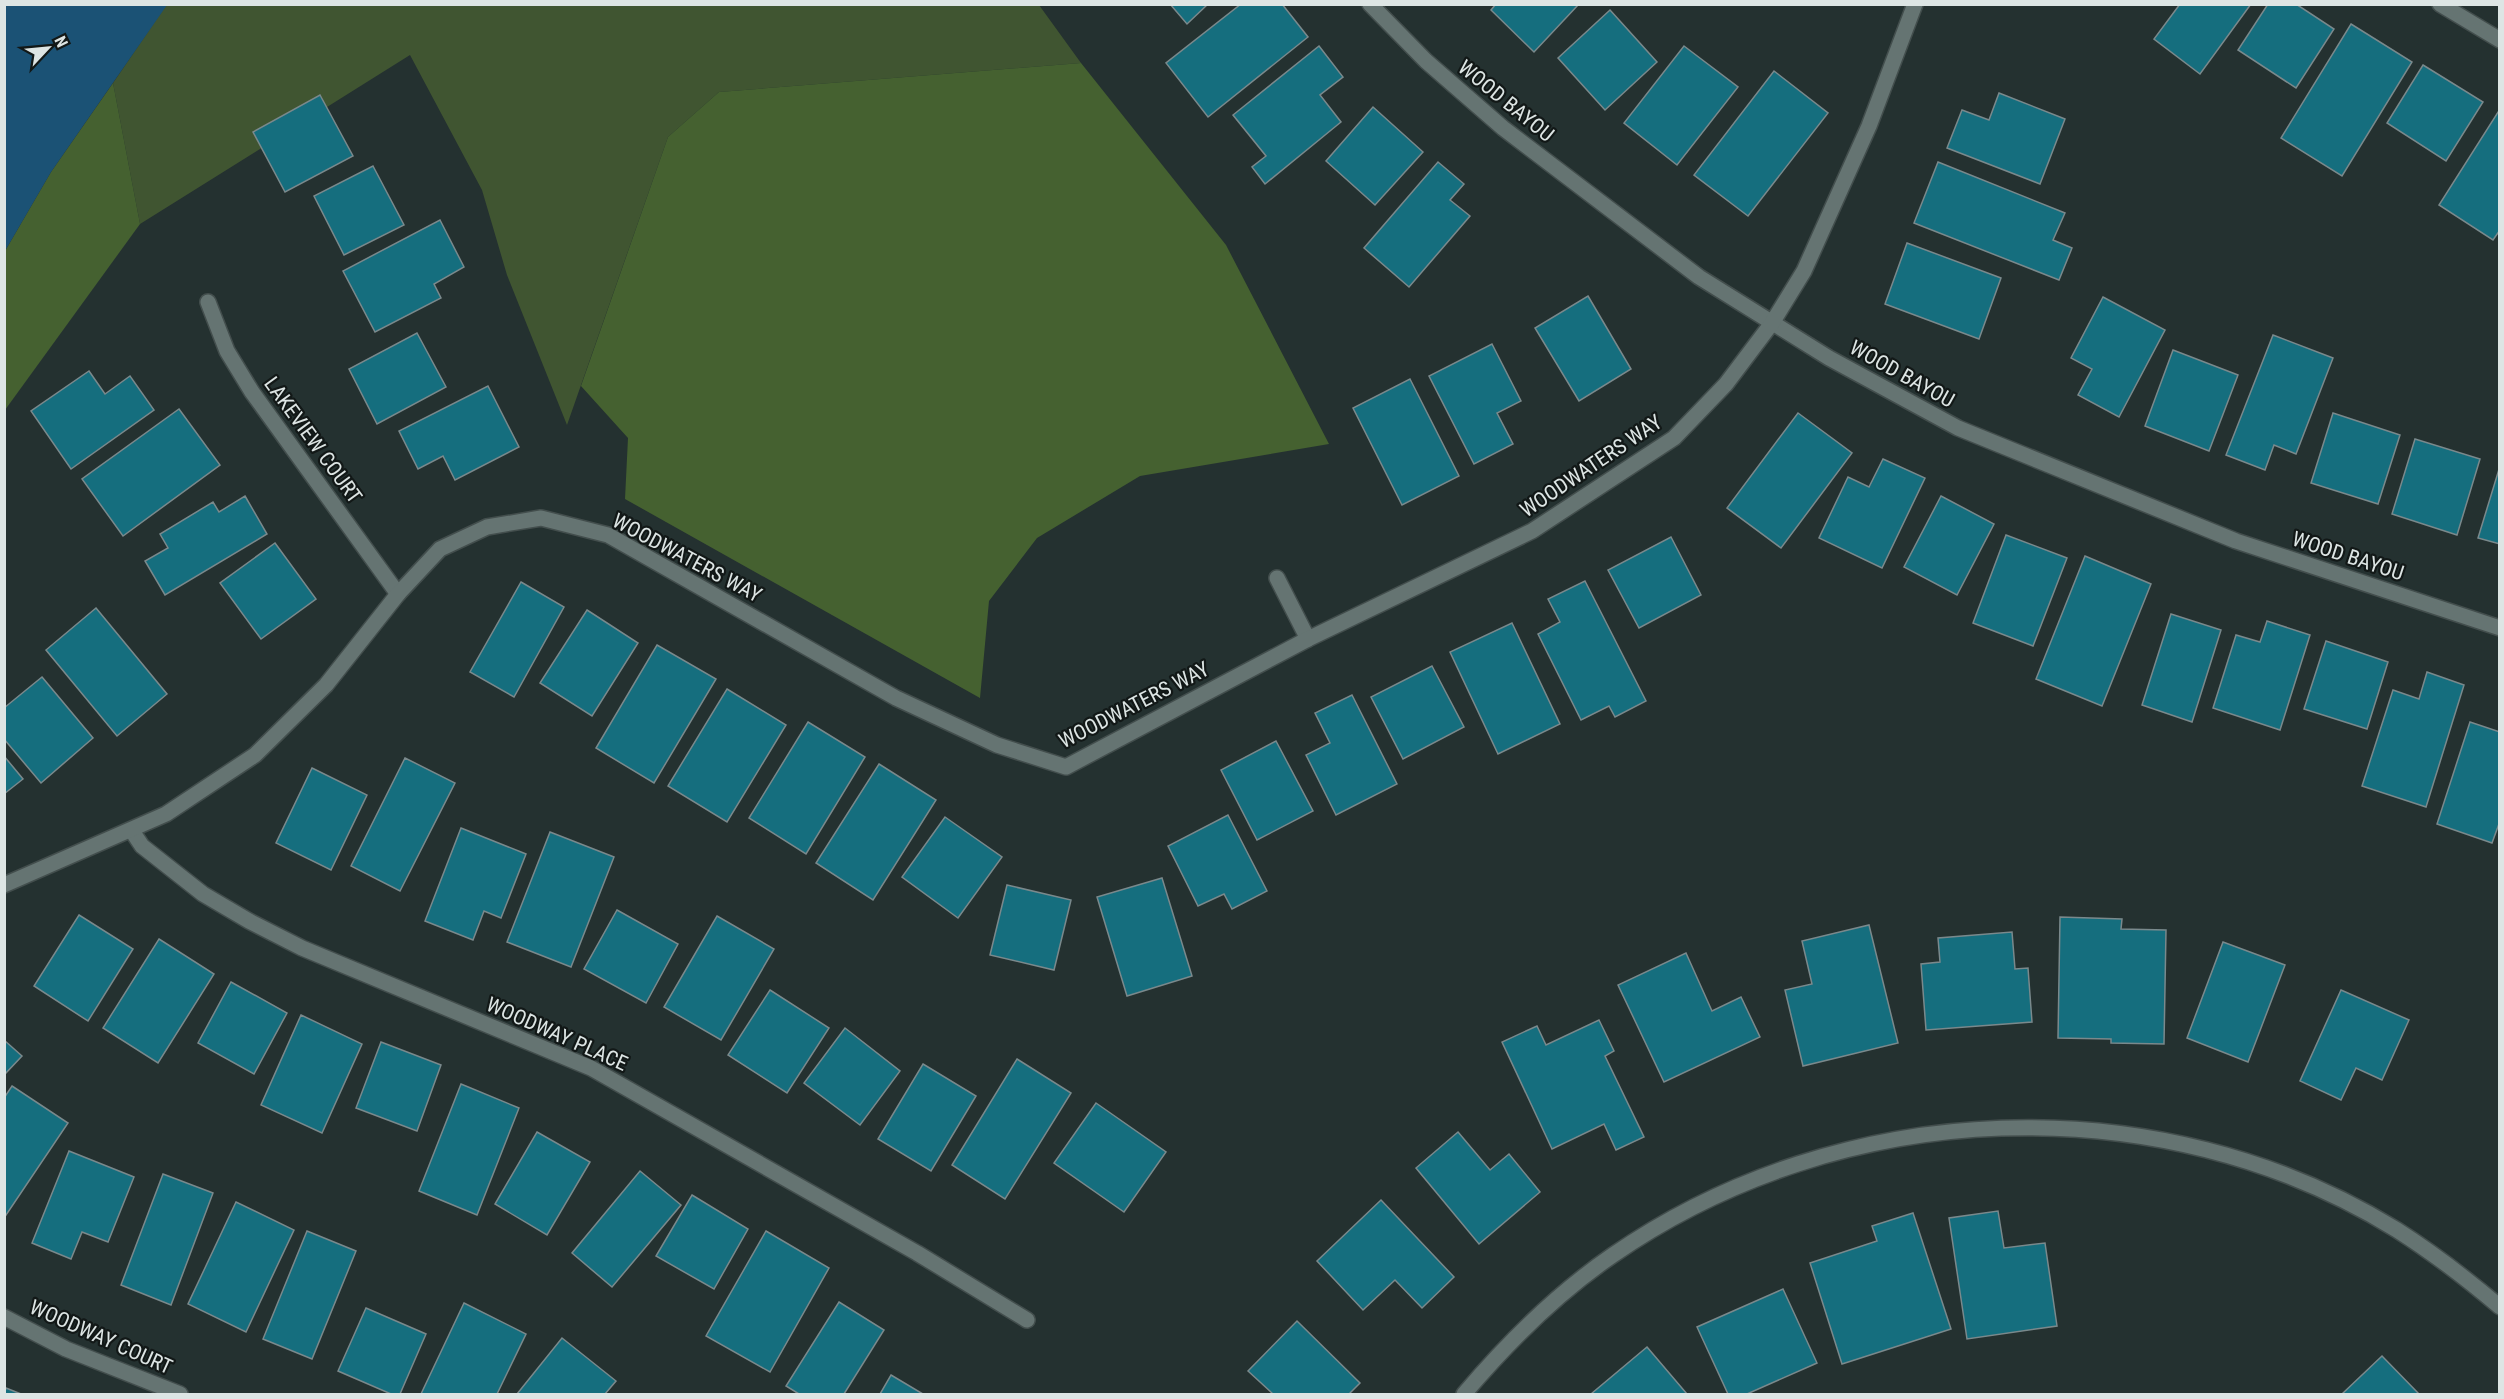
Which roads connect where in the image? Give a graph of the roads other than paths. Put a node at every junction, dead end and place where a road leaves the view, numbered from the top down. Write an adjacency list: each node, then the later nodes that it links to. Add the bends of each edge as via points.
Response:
1 (1370, 4): 6 (street, WOOD BAYOU, via 1426,62 1503,128 1699,277)
2 (1915, 4): 6 (street, WOODWATERS WAY, via 1869,126 1832,209 1804,271)
3 (2440, 4): 4 (street)
4 (2499, 40)
5 (208, 302): 8 (street, LAKEVIEW COURT, via 228,351 252,392)
6 (1772, 323): 9 (street, WOOD BAYOU, via 1959,428 2236,541); 10 (street, WOODWATERS WAY, via 1726,384 1674,438 1532,531)
7 (1277, 578): 10 (street)
8 (398, 594): 10 (street, WOODWATERS WAY, via 440,549 487,527 541,518 608,535 896,698 997,745 1066,767); 11 (street, WOODWATERS WAY, via 326,685 255,754 166,814)
9 (2499, 628)
10 (1308, 639)
11 (132, 831): 12 (street, WOODWATERS WAY); 15 (street, WOODWAY PLACE, via 142,846 203,894 249,921 302,948 591,1068)
12 (4, 885)
13 (2499, 1307): 17 (street, via 2458,1272 2396,1230 2329,1194 2259,1166 2187,1145 2113,1132 2038,1127 1963,1129 1888,1139 1815,1157 1744,1183 1676,1216 1612,1255 1553,1302 1498,1354)
14 (4, 1317): 16 (street, WOODWAY COURT, via 66,1349)
15 (1027, 1320)
16 (180, 1395)
17 (1464, 1395)

